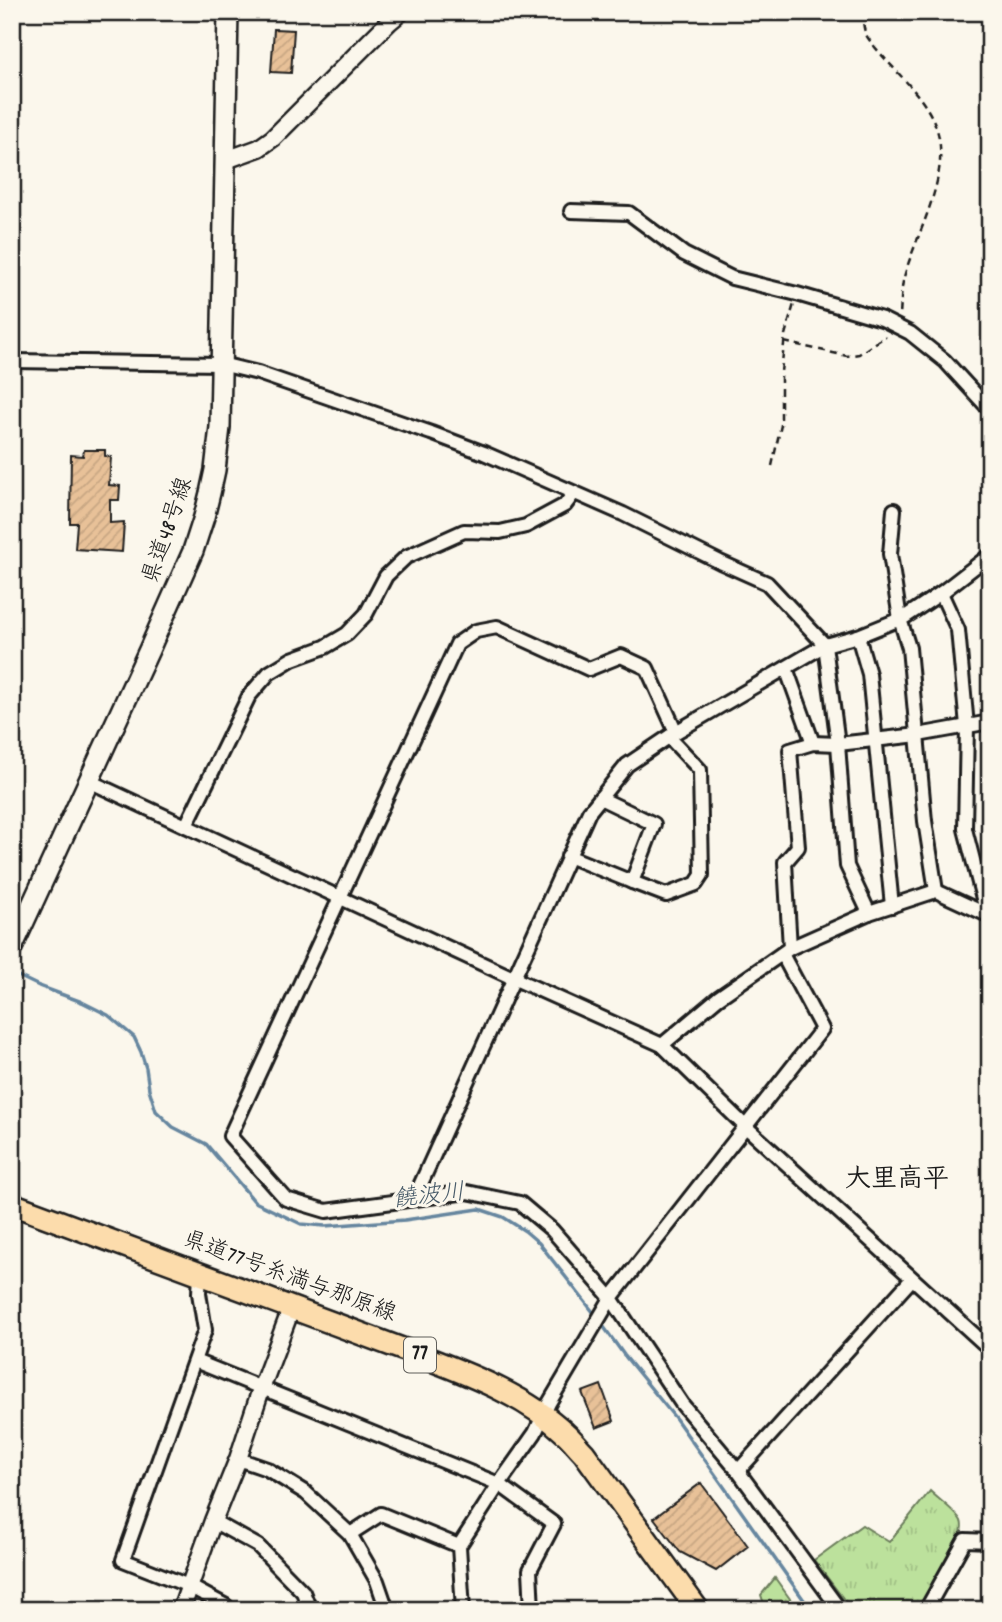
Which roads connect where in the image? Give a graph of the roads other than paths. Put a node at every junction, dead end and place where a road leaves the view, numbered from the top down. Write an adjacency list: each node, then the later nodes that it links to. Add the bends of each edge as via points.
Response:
1 (228, 12): 3 (main road, 県道48号線)
2 (401, 12): 3 (street, via 273,138)
3 (226, 160): 6 (main road, 県道48号線)
4 (571, 211): 7 (street, via 629,213 684,254 732,278 882,319 910,333 945,361)
5 (12, 361): 6 (street)
6 (221, 364): 8 (street, via 431,433); 23 (main road, 県道48号線, via 218,450 204,517 180,583)
7 (990, 410)
8 (574, 493): 14 (street, via 767,583); 25 (street, via 565,505 526,526 500,532 464,531 406,557 386,576 366,614 347,634 269,673 249,696)
9 (894, 510): 12 (street, via 890,554)
10 (990, 555): 11 (street)
11 (941, 593): 12 (street); 17 (street, via 958,629)
12 (900, 619): 13 (street); 19 (street, via 909,648)
13 (858, 636): 14 (street); 20 (street, via 869,674)
14 (825, 645): 15 (street); 22 (street)
15 (786, 668): 18 (street); 21 (street)
16 (990, 722): 17 (street)
17 (967, 726): 19 (street); 32 (street, via 965,829)
18 (673, 735): 24 (street, via 627,765); 27 (street, via 700,770 702,874 696,884 666,895); 29 (street, via 648,668 621,656 589,669 497,627 476,631 457,644)
19 (918, 735): 20 (street); 28 (street)
20 (876, 739): 22 (street); 30 (street)
21 (813, 743): 22 (street); 34 (street, via 790,750 798,847 785,862)
22 (838, 744): 31 (street, via 847,866)
23 (89, 781): 25 (street); 33 (main road, 県道48号線)
24 (600, 798): 26 (street); 27 (street, via 654,824)
25 (186, 826): 29 (street)
26 (568, 856): 27 (street); 35 (street)
27 (632, 882)
28 (936, 891): 30 (street); 32 (street)
29 (341, 898): 35 (street); 38 (street, via 230,1136 286,1199 326,1210)
30 (892, 906): 31 (street)
31 (869, 913): 34 (street)
32 (988, 915)
33 (12, 948)
34 (786, 951): 36 (street); 37 (street, via 822,1030)
35 (513, 978): 36 (street); 38 (street)
36 (662, 1045): 37 (street)
37 (746, 1127): 41 (street); 42 (street)
38 (414, 1199): 42 (street, via 467,1192 520,1203 552,1230)
39 (12, 1204): 40 (main road, 県道77号糸満与那原線 / 77)
40 (200, 1273): 43 (main road, 県道77号糸満与那原線 / 77); 45 (street, via 205,1330)
41 (912, 1279): 44 (street); 49 (street)
42 (611, 1298): 47 (street); 49 (street, via 682,1404)
43 (291, 1309): 46 (street); 47 (main road, 県道77号糸満与那原線 / 77, via 458,1370)
44 (990, 1349)
45 (195, 1361): 46 (street); 55 (street, via 123,1560)
46 (261, 1389): 48 (street); 50 (street)
47 (543, 1416): 50 (street); 62 (main road, 県道77号糸満与那原線 / 77, via 584,1453)
48 (238, 1459): 51 (street); 52 (street, via 267,1469 306,1493)
49 (738, 1471): 63 (street)
50 (499, 1484): 54 (street); 61 (street, via 554,1524 530,1570)
51 (213, 1521): 55 (street); 58 (street, via 258,1546 303,1592)
52 (350, 1534): 54 (street, via 381,1514); 59 (street, via 377,1581)
53 (990, 1541): 64 (street, via 965,1540)
54 (459, 1546): 60 (street)
55 (189, 1586): 56 (street); 57 (street)
56 (181, 1610)
57 (228, 1610)
58 (310, 1610)
59 (387, 1610)
60 (463, 1610)
61 (532, 1610)
62 (698, 1610)
63 (841, 1610)
64 (926, 1610)

